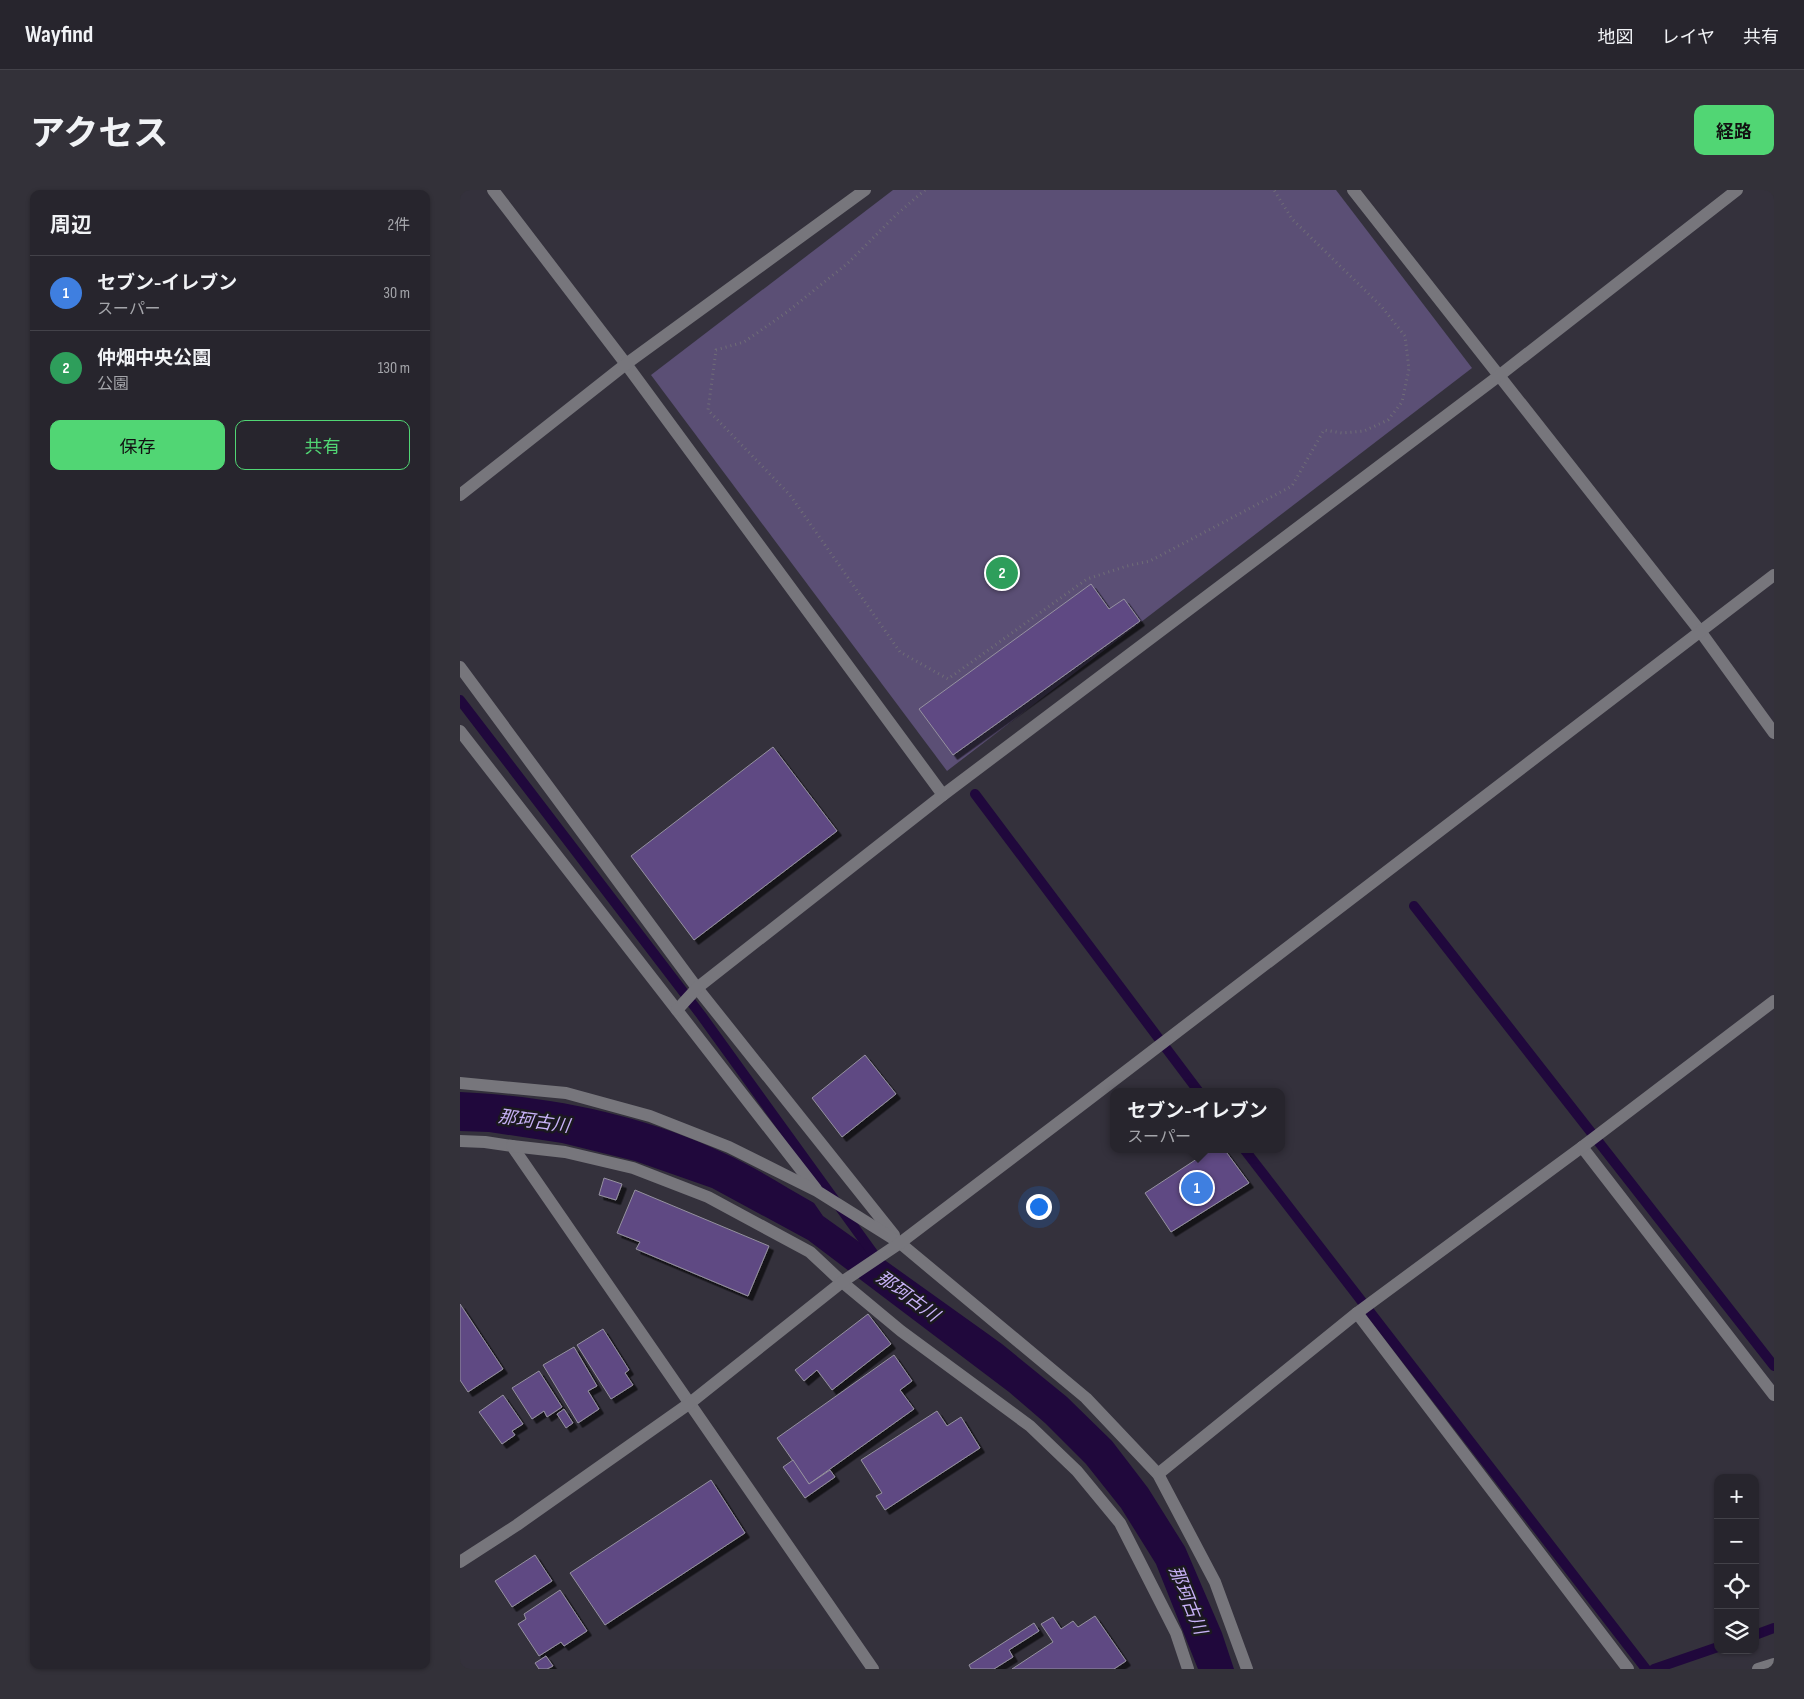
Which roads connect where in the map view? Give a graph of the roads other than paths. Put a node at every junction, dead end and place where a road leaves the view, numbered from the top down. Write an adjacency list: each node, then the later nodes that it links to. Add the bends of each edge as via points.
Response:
1 (492, 190): 5 (street)
2 (865, 190): 5 (street)
3 (1353, 190): 6 (street)
4 (1737, 190): 6 (street)
5 (626, 364): 7 (street); 13 (street)
6 (1500, 375): 9 (street); 13 (street)
7 (460, 495)
8 (1774, 575): 9 (street)
9 (1700, 631): 12 (street); 22 (street)
10 (460, 667): 14 (street)
11 (460, 731): 16 (street)
12 (1774, 732)
13 (943, 795): 14 (street)
14 (697, 988): 16 (street); 22 (street)
15 (1774, 1000): 20 (street)
16 (677, 1010): 21 (street)
17 (460, 1083): 21 (street, via 566,1093 650,1116 729,1147)
18 (460, 1141): 19 (street)
19 (512, 1146): 23 (street, via 565,1152 633,1168 708,1197 805,1248); 26 (street)
20 (1582, 1147): 24 (street); 25 (street)
21 (817, 1191): 22 (street)
22 (900, 1243): 23 (street); 27 (street, via 1086,1398)
23 (842, 1282): 26 (street); 31 (street, via 1030,1426 1078,1471 1120,1523 1176,1633)
24 (1356, 1313): 27 (street); 33 (street)
25 (1774, 1395)
26 (690, 1403): 28 (street); 30 (street)
27 (1158, 1474): 32 (street, via 1215,1582)
28 (460, 1562)
29 (1774, 1664): 34 (street)
30 (873, 1669)
31 (1188, 1669)
32 (1247, 1669)
33 (1628, 1669)
34 (1758, 1669)

